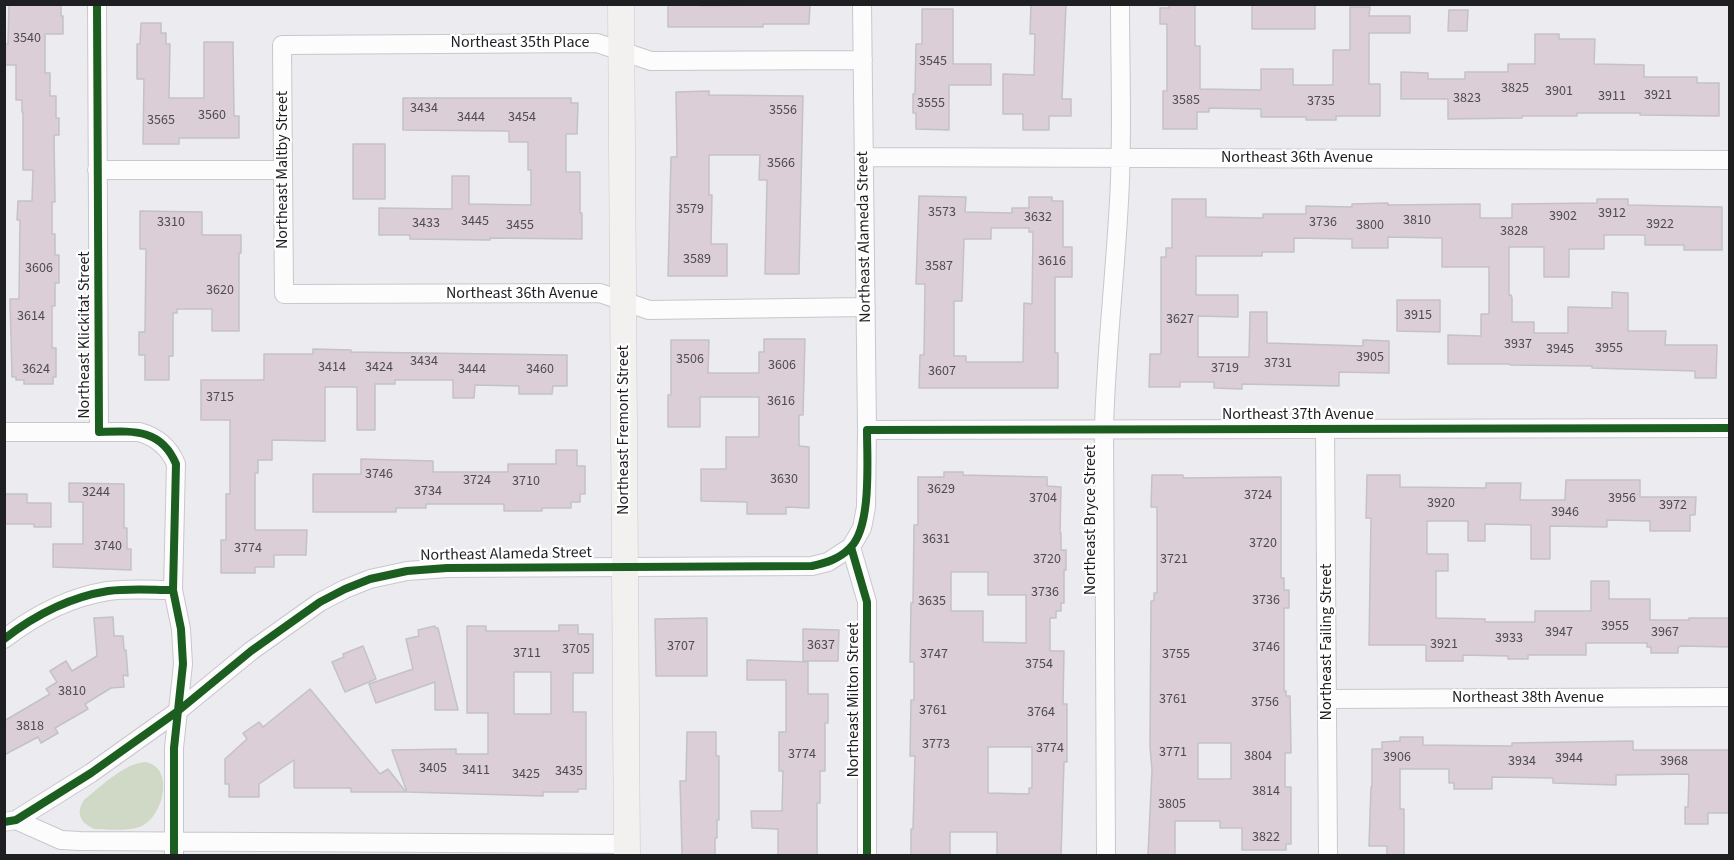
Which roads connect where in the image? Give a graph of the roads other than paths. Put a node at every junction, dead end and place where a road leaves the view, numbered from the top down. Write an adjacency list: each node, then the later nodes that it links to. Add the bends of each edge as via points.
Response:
1 (97, 4): 11 (street, Northeast Klickitat Street)
2 (621, 4): 6 (main road, Northeast Fremont Street)
3 (862, 4): 7 (street, Northeast Alameda Street)
4 (1120, 4): 9 (street, Northeast Bryce Street)
5 (282, 45): 6 (street, Northeast 35th Place, via 597,43); 12 (street, Northeast Maltby Street)
6 (621, 51): 7 (street, Northeast 35th Place, via 651,61); 14 (main road, Northeast Fremont Street)
7 (862, 60): 8 (street, Northeast Alameda Street)
8 (864, 158): 9 (street, Northeast 36th Avenue); 15 (street, Northeast Alameda Street)
9 (1121, 158): 10 (street, Northeast 36th Avenue); 16 (street, Northeast Bryce Street)
10 (1730, 160)
11 (98, 170): 12 (street); 21 (street, Northeast Klickitat Street)
12 (283, 170): 13 (street, Northeast Maltby Street)
13 (284, 294): 14 (street, Northeast 36th Avenue, via 600,292)
14 (623, 301): 15 (street, Northeast 36th Avenue, via 649,310); 23 (main road, Northeast Fremont Street)
15 (866, 307): 19 (street, Northeast Alameda Street)
16 (1104, 428): 18 (street, Northeast 37th Avenue); 19 (street, Northeast 37th Avenue); 33 (street, Northeast Bryce Street)
17 (1730, 428): 18 (street, Northeast 37th Avenue)
18 (1325, 429): 27 (street, Northeast Failing Street)
19 (867, 430): 22 (street, Northeast Alameda Street, via 866,507 862,528)
20 (4, 432): 21 (street)
21 (99, 432): 24 (street, Northeast Klickitat Street, via 151,435 172,455 176,464)
22 (851, 548): 23 (street, Northeast Alameda Street, via 828,562 812,566); 32 (street, Northeast Milton Street, via 867,602)
23 (625, 567): 28 (street, Northeast Alameda Street, via 447,568 370,579 320,602 251,651); 31 (main road, Northeast Fremont Street)
24 (173, 590): 25 (street, via 110,591 70,600 23,624); 28 (street, Northeast Klickitat Street, via 183,664)
25 (4, 639)
26 (1730, 697): 27 (street, Northeast 38th Avenue)
27 (1327, 699): 34 (street, Northeast Failing Street)
28 (178, 711): 29 (street, Northeast Alameda Street, via 91,773); 30 (street, Northeast Klickitat Street)
29 (10, 821): 30 (street, via 61,840)
30 (174, 849): 31 (street)
31 (627, 850)
32 (867, 855)
33 (1106, 855)
34 (1328, 855)

